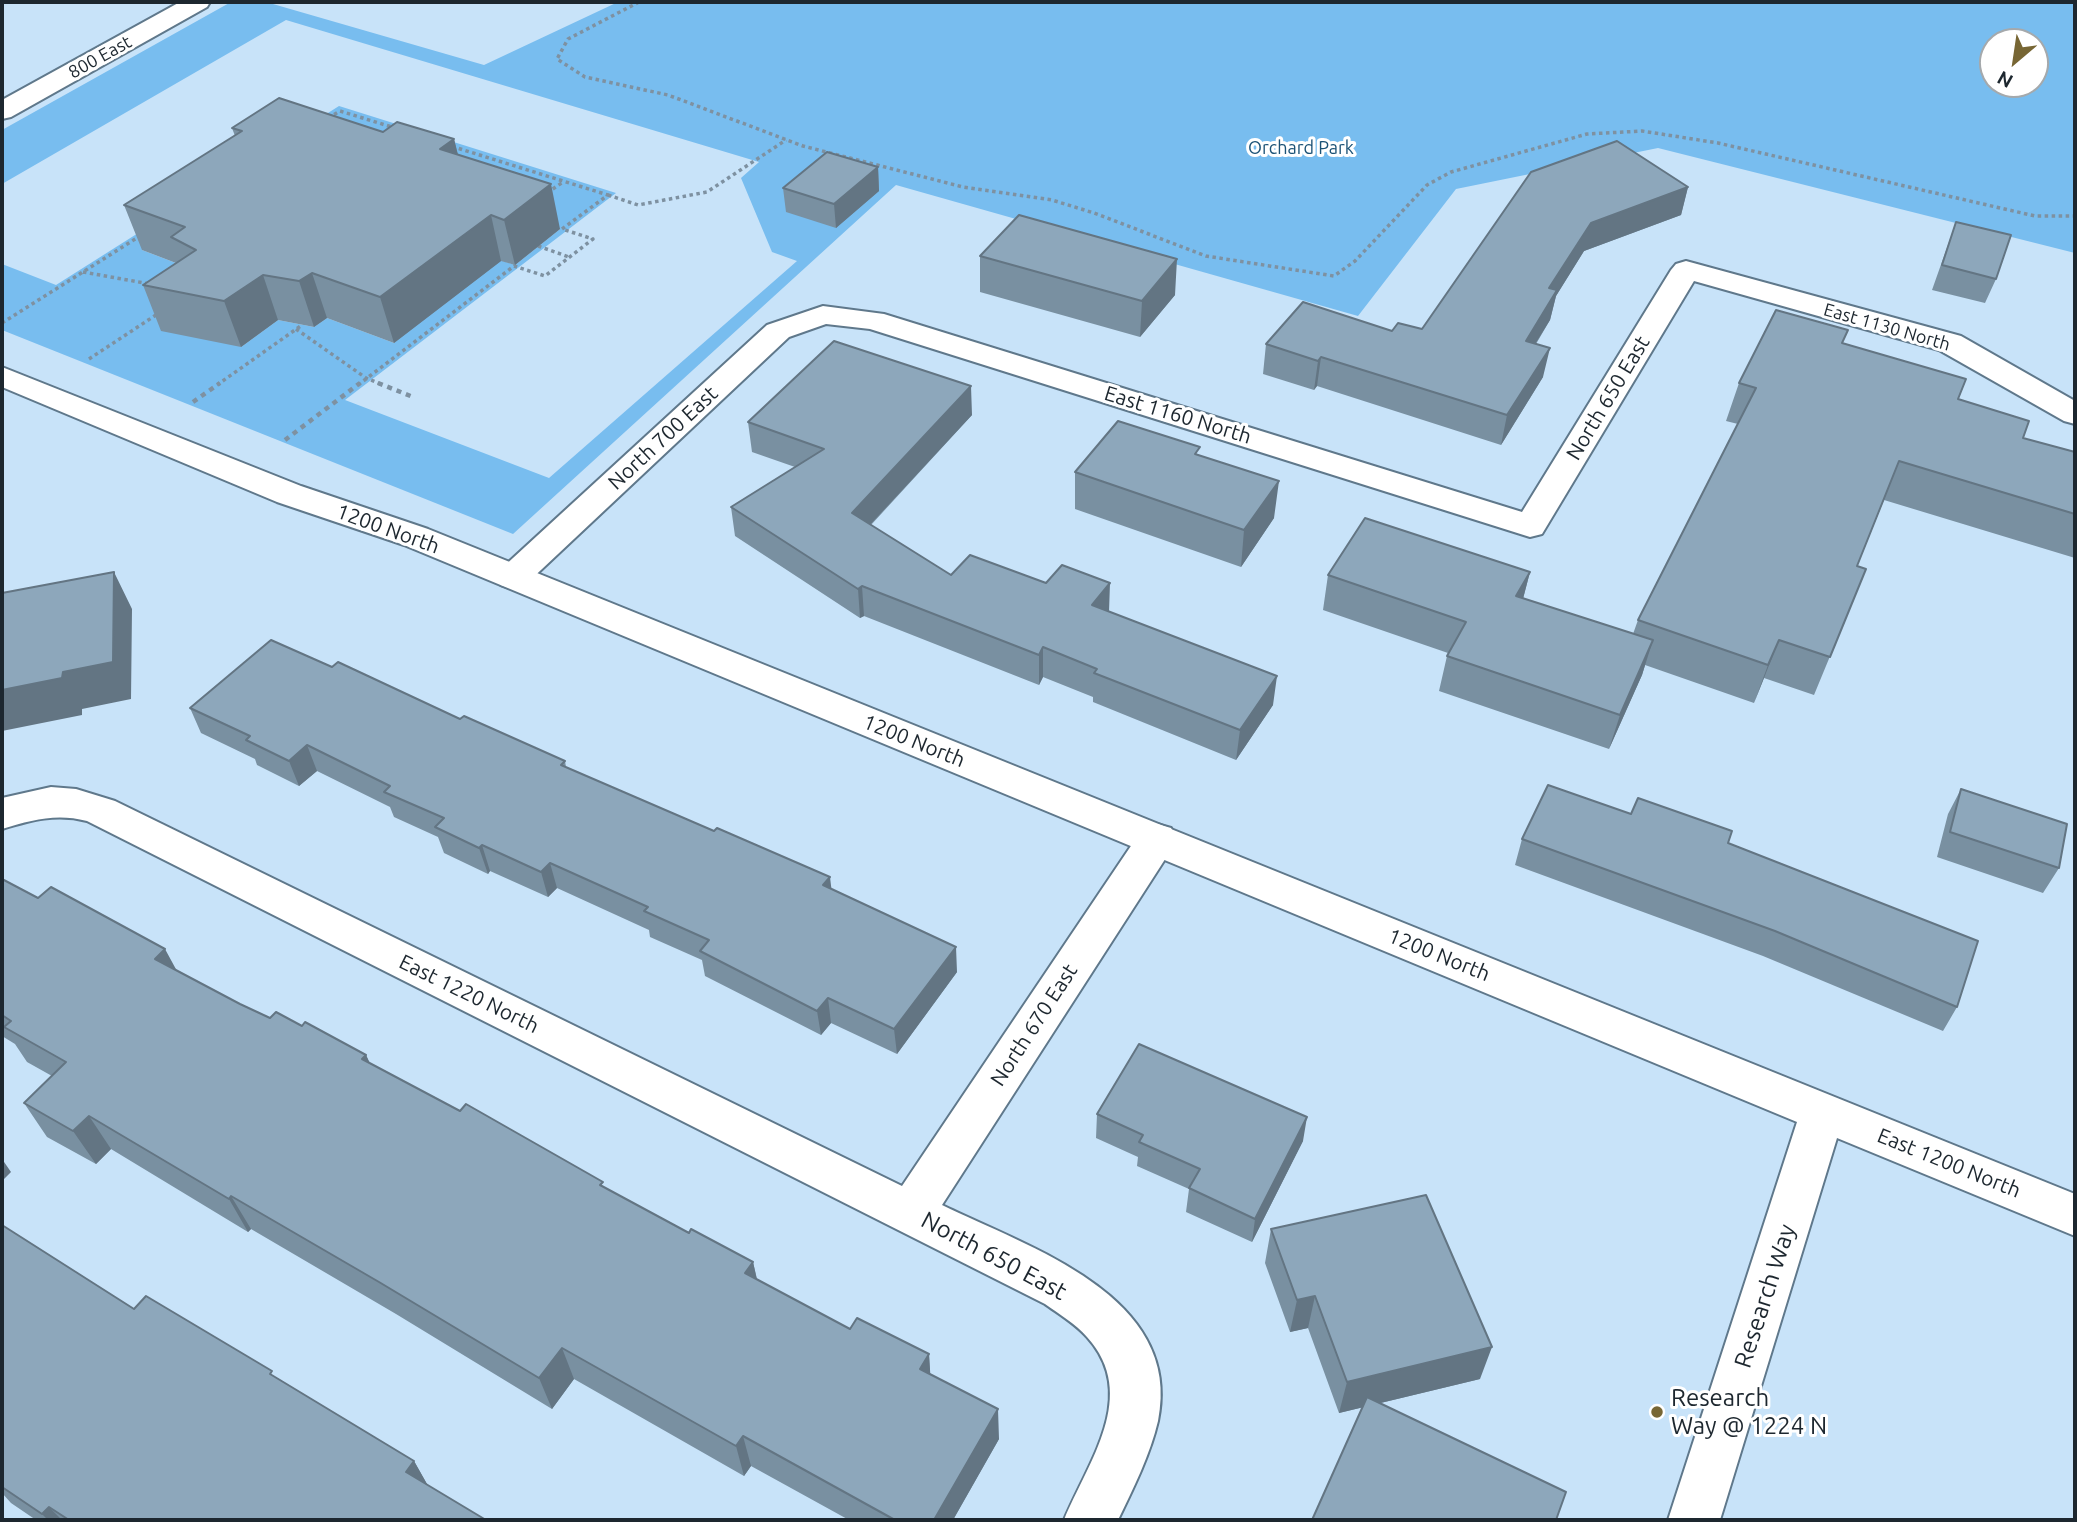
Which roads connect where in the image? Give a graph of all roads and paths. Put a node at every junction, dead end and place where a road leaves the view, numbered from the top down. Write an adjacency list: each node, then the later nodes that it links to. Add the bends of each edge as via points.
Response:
1 (198, 2): 3 (street, 800 East)
2 (639, 2): 6 (path, via 568,39 557,60 585,77 668,95)
3 (2, 111)
4 (318, 124): 5 (path, via 341,111)
5 (406, 132)
6 (787, 139): 10 (path, via 707,192 638,205); 11 (path, via 963,187 1052,200 1206,256 1334,275 1355,261 1427,185 1451,172 1587,134 1642,131 1717,143 2035,216)
7 (445, 144): 8 (path)
8 (563, 181): 9 (path); 10 (path)
9 (545, 195)
10 (608, 195): 14 (path, via 562,229 593,239)
11 (2075, 216)
12 (151, 229): 16 (path)
13 (538, 246): 14 (path)
14 (570, 257): 25 (path, via 545,276 514,266)
15 (1686, 270): 28 (street, East 1130 North, via 1950,343); 30 (street, North 650 East)
16 (82, 272): 17 (path); 20 (path)
17 (156, 285)
18 (169, 306): 23 (path)
19 (823, 315): 30 (street, East 1160 North, via 873,320); 31 (street, North 700 East, via 778,331)
20 (2, 323)
21 (302, 325): 22 (path)
22 (296, 329): 25 (path); 27 (path)
23 (89, 359)
24 (2, 376): 31 (street, 1200 North, via 289,494 416,537)
25 (366, 378): 26 (path); 29 (path)
26 (413, 397)
27 (193, 402)
28 (2075, 414)
29 (285, 439)
30 (1530, 526)
31 (513, 577): 33 (street, 1200 North)
32 (12, 810): 35 (street, East 1220 North, via 50,801 79,803 101,811)
33 (1157, 839): 34 (street, 1200 North); 35 (street, North 670 East)
34 (1823, 1112): 36 (street, East 1200 North); 38 (street, Research Way)
35 (911, 1212): 37 (street, North 650 East, via 1062,1288 1105,1322 1132,1361 1136,1408 1126,1448)
36 (2075, 1215)
37 (1090, 1520)
38 (1694, 1520)

